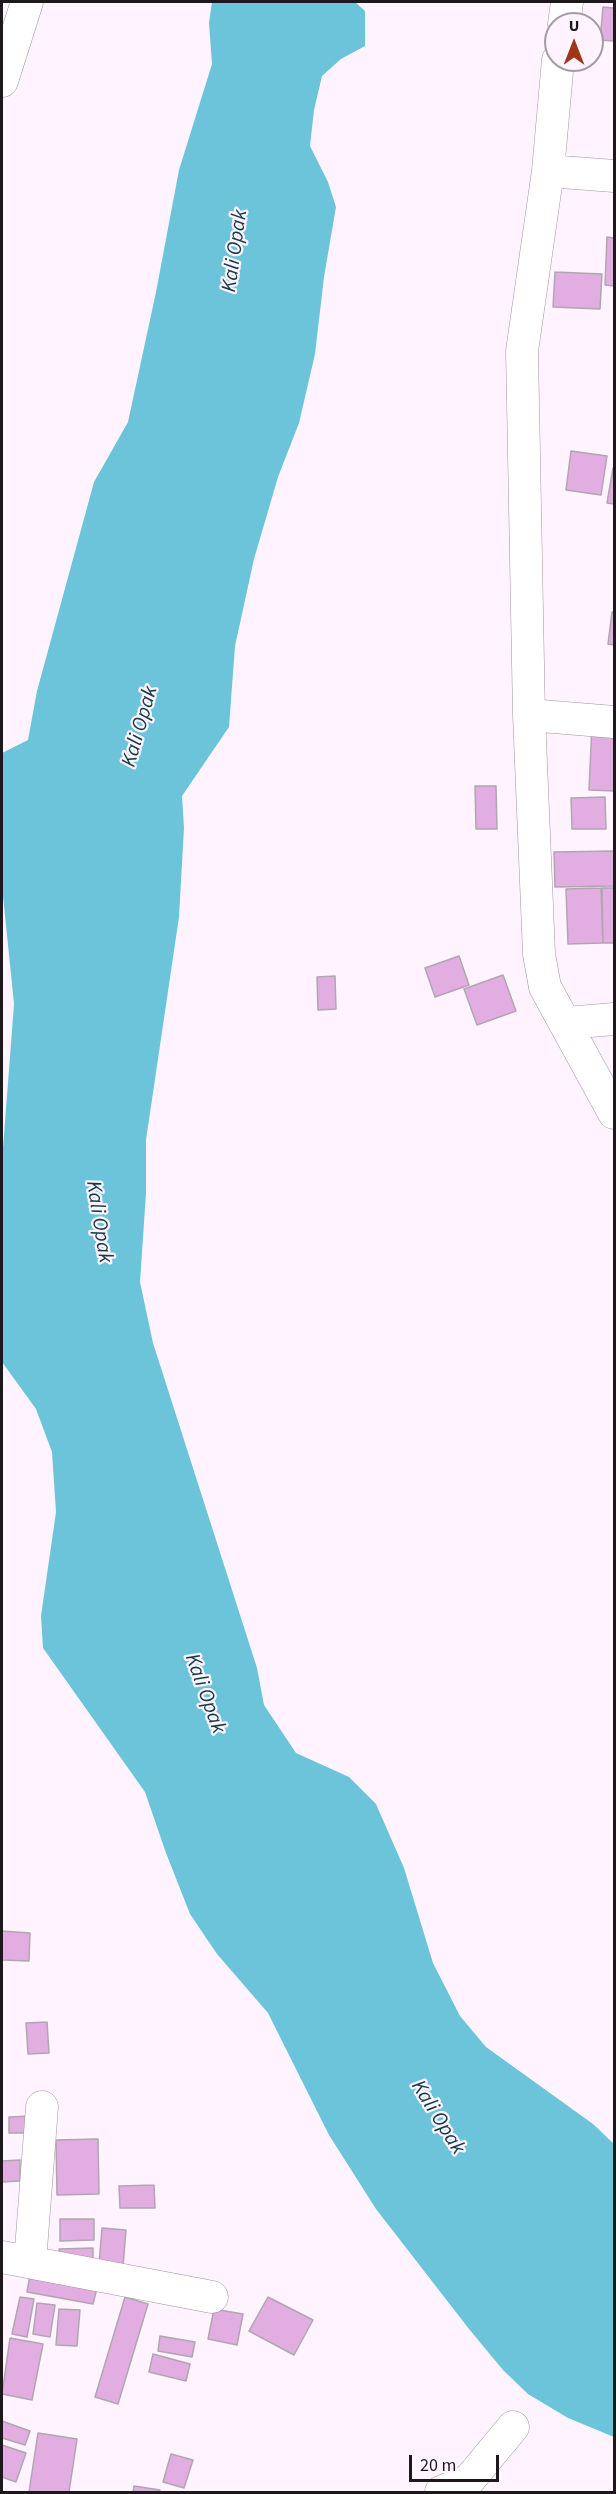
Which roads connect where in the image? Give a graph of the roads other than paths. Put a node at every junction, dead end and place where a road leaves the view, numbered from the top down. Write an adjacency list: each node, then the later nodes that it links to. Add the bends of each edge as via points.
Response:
1 (27, 2): 3 (street)
2 (557, 72): 4 (street)
3 (2, 81)
4 (548, 171): 5 (street); 6 (street, via 522,351)
5 (615, 176)
6 (529, 715): 7 (street); 9 (street, via 539,954 545,987)
7 (615, 722)
8 (615, 1019): 9 (street)
9 (566, 1023): 10 (street)
10 (615, 1113)
11 (42, 2107): 12 (street)
12 (16, 2260): 13 (street)
13 (212, 2297)
14 (513, 2427): 15 (street)
15 (463, 2488)

